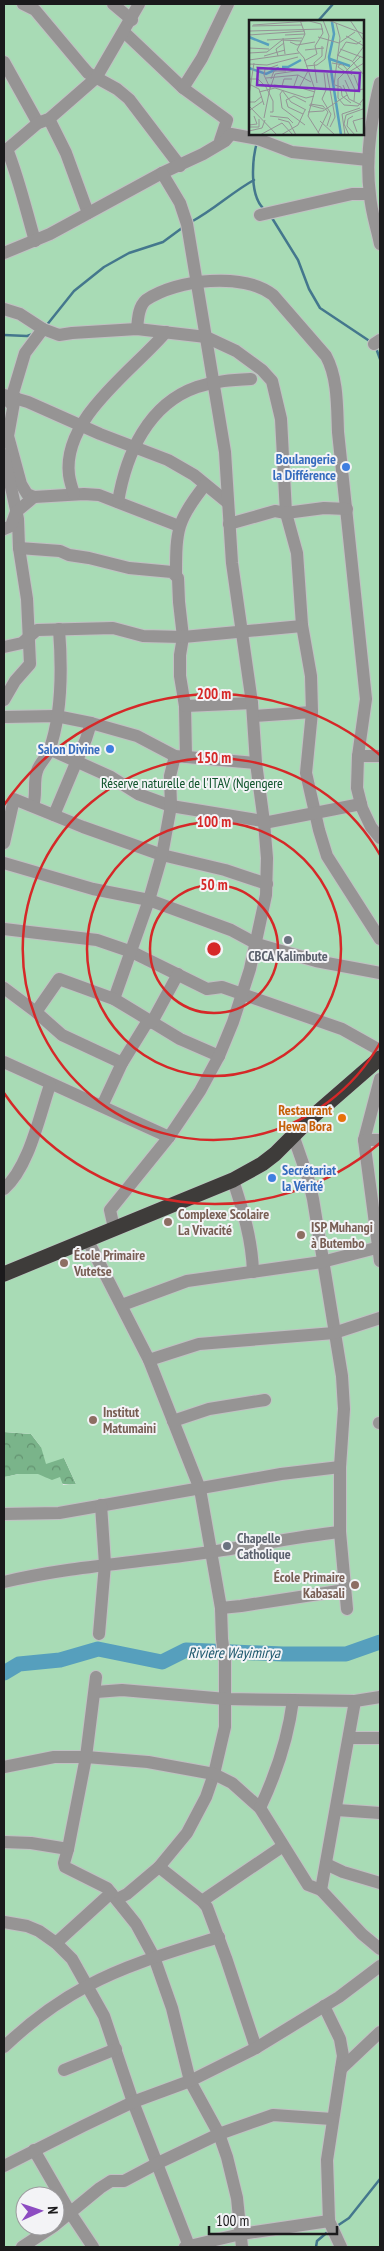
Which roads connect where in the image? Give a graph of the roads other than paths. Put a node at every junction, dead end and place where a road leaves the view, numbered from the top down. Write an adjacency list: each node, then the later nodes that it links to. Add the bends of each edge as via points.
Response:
1 (23, 4): 5 (street)
2 (113, 4): 6 (street)
3 (140, 4): 6 (street)
4 (228, 4): 11 (street, via 202,58)
5 (37, 7): 9 (street, via 82,66)
6 (132, 20): 7 (street)
7 (124, 32): 9 (street); 11 (street)
8 (4, 62): 13 (street)
9 (96, 78): 13 (street); 17 (street, via 129,99)
10 (380, 83): 12 (street)
11 (183, 88): 14 (street, via 227,120)
12 (378, 99): 16 (street)
13 (44, 121): 15 (street); 20 (street, via 66,153)
14 (217, 146): 16 (street, via 230,134 258,139 292,152); 17 (street)
15 (5, 150): 22 (street, via 16,172)
16 (368, 160): 19 (street)
17 (180, 166): 18 (street)
18 (162, 173): 20 (street); 25 (street, via 188,224)
19 (373, 191): 21 (street); 23 (street)
20 (88, 213): 22 (street)
21 (263, 214)
22 (35, 241): 24 (street)
23 (380, 244)
24 (4, 253)
25 (197, 283): 28 (street, via 170,289 146,300 140,310); 30 (street); 45 (street, via 243,282 264,288 326,356 331,365 337,405)
26 (4, 309): 27 (street, via 20,314)
27 (43, 329): 28 (street, via 60,336 72,332); 33 (street, via 25,353)
28 (137, 329): 29 (street)
29 (166, 332): 30 (street); 35 (street, via 118,380)
30 (206, 337): 32 (street); 46 (street, via 236,351 272,381 283,434)
31 (250, 379): 32 (street)
32 (212, 383): 36 (street, via 197,387 152,416); 44 (street, via 225,452)
33 (10, 396): 34 (street); 35 (street); 39 (street, via 8,436)
34 (4, 424)
35 (82, 426): 36 (street); 41 (street, via 70,464)
36 (134, 447): 38 (street, via 179,466); 43 (street, via 122,477)
37 (4, 455): 40 (street)
38 (205, 485): 44 (street); 49 (street, via 181,518)
39 (24, 488): 40 (street); 42 (street, via 27,494)
40 (7, 491): 47 (street)
41 (74, 494): 42 (street); 43 (street, via 99,495)
42 (34, 496): 47 (street, via 16,512)
43 (118, 502): 49 (street)
44 (227, 502): 48 (street)
45 (347, 509): 46 (street, via 324,508); 68 (street, via 366,698)
46 (286, 513): 48 (street, via 275,510); 53 (street, via 297,553)
47 (17, 516): 50 (street, via 11,526); 51 (street)
48 (229, 524): 55 (street)
49 (179, 526): 52 (street)
50 (4, 529)
51 (19, 548): 52 (street, via 60,551 129,568); 56 (street)
52 (176, 574): 57 (street)
53 (302, 626): 55 (street); 62 (street, via 311,676)
54 (59, 629): 56 (street, via 36,630); 57 (street, via 112,628 143,636); 64 (street, via 62,661)
55 (241, 630): 57 (street); 60 (street)
56 (29, 636): 58 (street, via 22,643); 59 (street, via 30,664)
57 (183, 636): 61 (street, via 180,676)
58 (4, 646)
59 (4, 700)
60 (252, 702): 61 (street); 65 (street)
61 (185, 706): 70 (street)
62 (312, 712): 65 (street); 76 (street, via 306,773)
63 (4, 716): 64 (street)
64 (56, 716): 66 (street); 67 (street)
65 (254, 716): 72 (street)
66 (91, 723): 70 (street, via 130,733); 71 (street)
67 (49, 750): 71 (street); 74 (street, via 37,771)
68 (358, 756): 69 (street); 73 (street, via 357,788)
69 (380, 756)
70 (181, 757): 72 (street); 75 (street, via 170,776)
71 (77, 762): 75 (street, via 111,777 138,794); 77 (street)
72 (256, 764): 78 (street)
73 (361, 804): 76 (street); 79 (street)
74 (33, 806): 77 (street); 80 (street, via 14,799)
75 (171, 806): 78 (street); 81 (street)
76 (314, 812): 78 (street); 86 (street, via 327,856)
77 (54, 815): 81 (street)
78 (264, 822): 83 (street)
79 (380, 838)
80 (4, 843)
81 (162, 855): 83 (street); 84 (street)
82 (4, 863): 84 (street, via 93,889)
83 (267, 884): 87 (street)
84 (149, 900): 87 (street, via 231,930); 88 (street)
85 (4, 929): 88 (street, via 97,940)
86 (380, 939)
87 (257, 944): 89 (street, via 316,961); 92 (street)
88 (132, 952): 90 (street); 93 (street)
89 (380, 973)
90 (178, 974): 92 (street, via 207,989 222,987); 95 (street)
91 (4, 988): 94 (street)
92 (241, 995): 96 (street, via 342,1029); 97 (street)
93 (114, 999): 94 (street, via 59,979); 95 (street)
94 (36, 1012): 100 (street, via 62,1035)
95 (152, 1022): 97 (street); 100 (street, via 146,1024)
96 (380, 1053)
97 (219, 1056): 105 (street)
98 (380, 1058): 104 (highway)
99 (4, 1062): 102 (street)
100 (122, 1063): 103 (street)
101 (380, 1079): 106 (street)
102 (50, 1085): 103 (street); 109 (street, via 22,1164)
103 (102, 1106): 105 (street)
104 (293, 1135): 108 (highway, via 262,1164); 114 (street, via 308,1178)
105 (169, 1137): 110 (street, via 110,1210)
106 (364, 1140): 107 (street); 112 (street)
107 (380, 1140)
108 (233, 1180): 110 (highway); 115 (street, via 248,1231)
109 (4, 1189)
110 (114, 1228): 111 (highway)
111 (87, 1239): 116 (highway); 117 (street)
112 (379, 1248): 113 (street); 114 (street)
113 (380, 1261)
114 (322, 1262): 115 (street); 119 (street)
115 (252, 1272): 117 (street, via 188,1281)
116 (4, 1274)
117 (122, 1305): 120 (street)
118 (380, 1318): 119 (street)
119 (334, 1333): 120 (street, via 199,1344); 123 (street, via 344,1410)
120 (149, 1360): 122 (street)
121 (265, 1400): 122 (street, via 209,1409)
122 (173, 1421): 124 (street)
123 (340, 1467): 124 (street); 127 (street)
124 (200, 1489): 125 (street); 128 (street)
125 (101, 1505): 126 (street, via 59,1513); 129 (street)
126 (4, 1514)
127 (340, 1532): 128 (street); 131 (street)
128 (212, 1552): 129 (street); 132 (street)
129 (104, 1564): 130 (street, via 44,1572); 134 (street)
130 (4, 1582)
131 (345, 1590): 132 (street); 133 (street)
132 (221, 1608): 138 (street)
133 (347, 1609)
134 (100, 1634)
135 (96, 1677): 136 (street)
136 (96, 1692): 138 (street, via 122,1690); 143 (street)
137 (380, 1697): 140 (street)
138 (226, 1699): 139 (street); 145 (street, via 225,1727)
139 (293, 1700): 140 (street); 146 (street, via 288,1733)
140 (355, 1701): 141 (street)
141 (350, 1738): 142 (street); 147 (street)
142 (380, 1738)
143 (86, 1757): 144 (street, via 54,1757); 145 (street, via 148,1762); 151 (street)
144 (4, 1767)
145 (214, 1774): 146 (street, via 232,1783); 153 (street, via 187,1833)
146 (260, 1808): 150 (street)
147 (336, 1810): 148 (street); 152 (street)
148 (380, 1813)
149 (4, 1842): 151 (street)
150 (283, 1846): 155 (street, via 308,1885); 157 (street)
151 (68, 1849): 156 (street, via 65,1867 92,1879)
152 (326, 1864): 154 (street); 155 (street)
153 (159, 1867): 156 (street, via 127,1894); 157 (street)
154 (380, 1883)
155 (321, 1890): 161 (street)
156 (114, 1896): 160 (street); 162 (street, via 136,1924)
157 (202, 1901): 159 (street)
158 (4, 1922): 160 (street, via 26,1926)
159 (219, 1937): 162 (street); 168 (street)
160 (56, 1943): 164 (street, via 72,1959)
161 (380, 1949)
162 (154, 1957): 164 (street); 172 (street, via 172,2008)
163 (380, 1966): 165 (street)
164 (87, 1986): 167 (street, via 23,2029); 169 (street, via 104,2016)
165 (324, 2006): 168 (street); 170 (street, via 340,2039)
166 (380, 2032): 170 (street)
167 (4, 2047)
168 (256, 2048): 172 (street)
169 (116, 2049): 171 (street); 173 (street)
170 (341, 2069): 174 (street)
171 (64, 2070)
172 (190, 2081): 173 (street); 175 (street)
173 (133, 2102): 176 (street); 177 (street)
174 (332, 2119): 175 (street, via 274,2115); 181 (street, via 327,2160)
175 (219, 2134): 177 (street); 183 (street, via 232,2176)
176 (34, 2150): 178 (street); 179 (street)
177 (156, 2164): 179 (street, via 124,2181 111,2182 100,2188); 186 (street)
178 (4, 2166)
179 (70, 2214): 180 (street); 185 (street)
180 (65, 2218)
181 (329, 2221): 183 (street); 187 (street)
182 (39, 2236): 184 (street)
183 (241, 2241): 186 (street)
184 (22, 2247)
185 (93, 2247)
186 (187, 2247)
187 (341, 2247)

